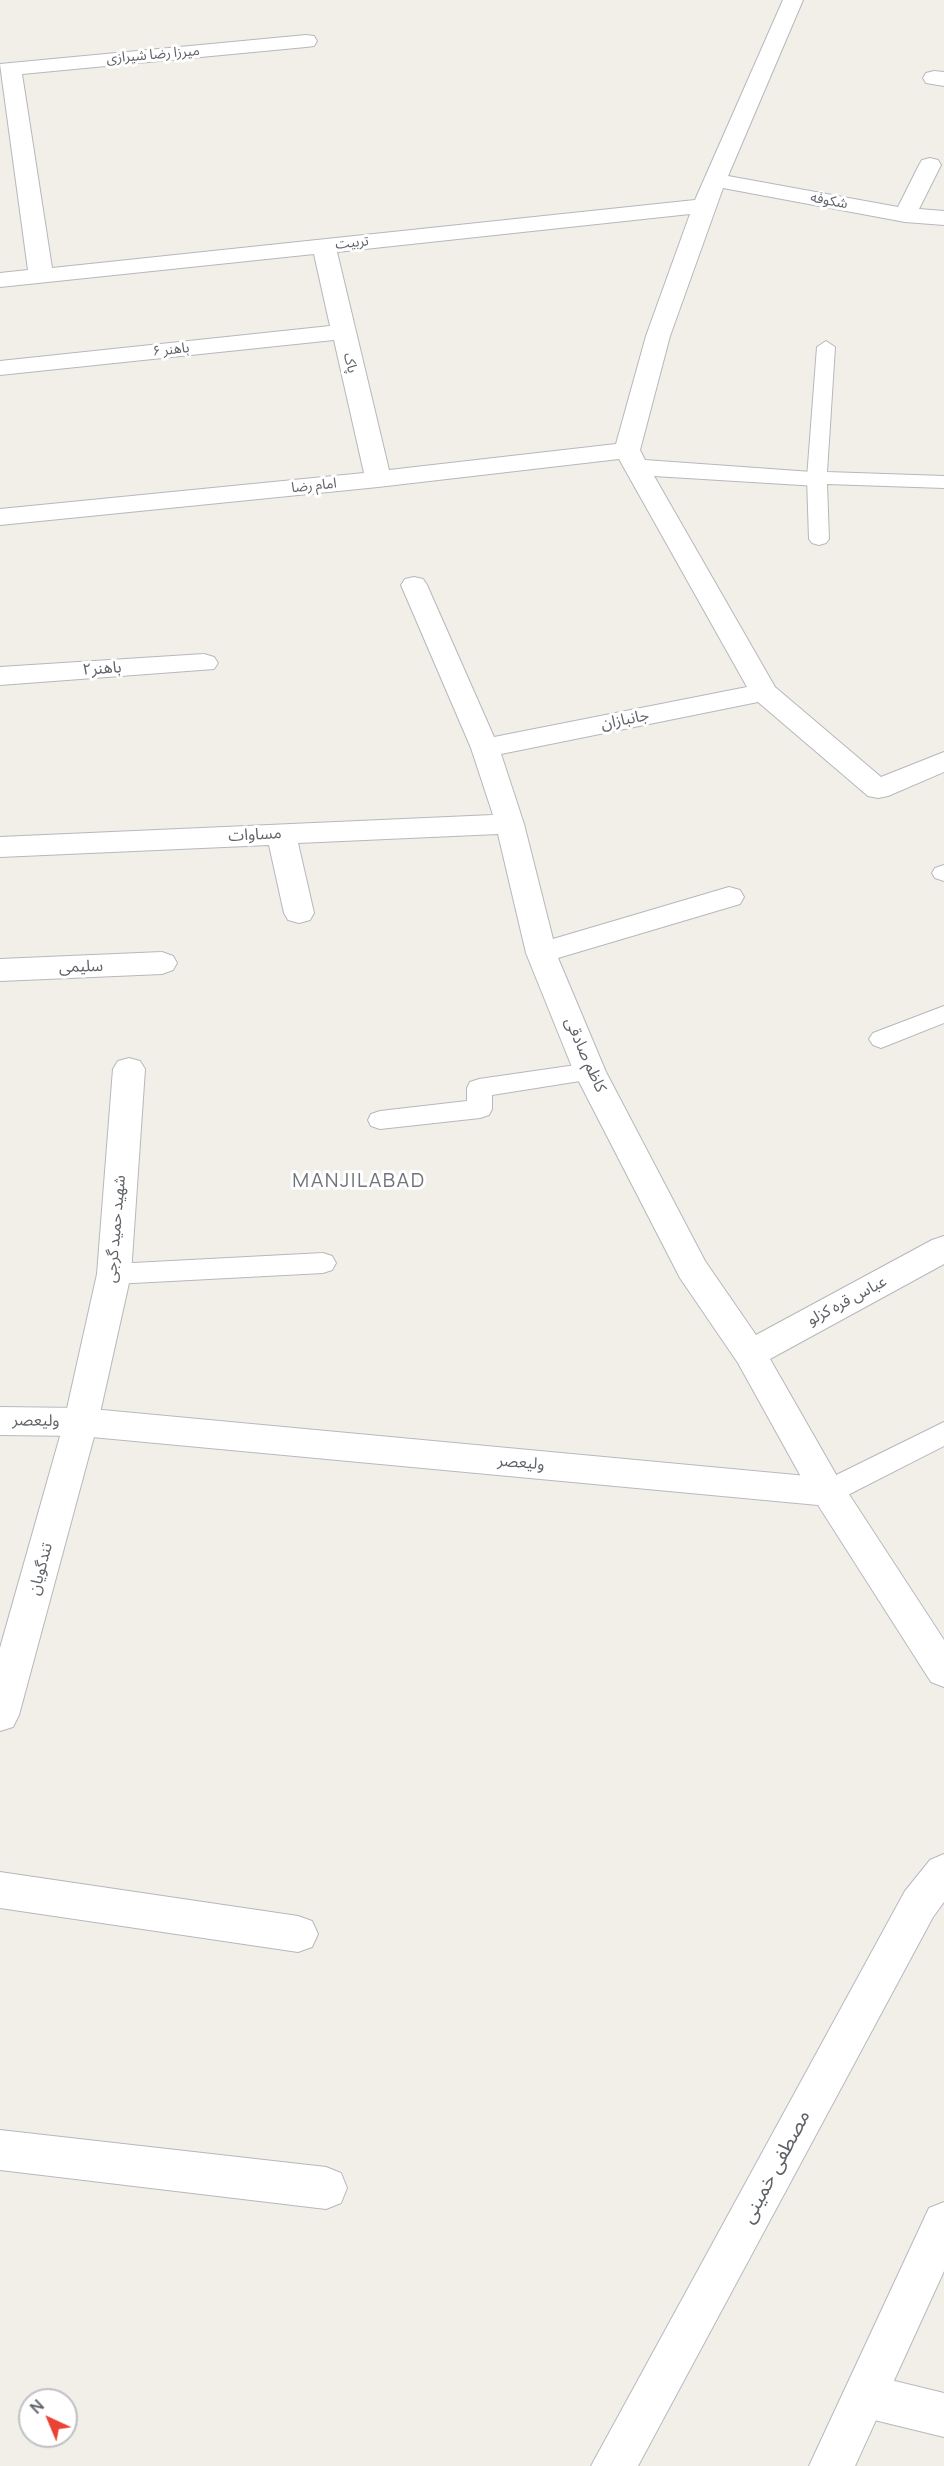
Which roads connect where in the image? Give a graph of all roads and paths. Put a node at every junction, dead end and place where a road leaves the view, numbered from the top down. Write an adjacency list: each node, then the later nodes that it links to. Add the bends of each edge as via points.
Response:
1 (793, 0): 5 (street)
2 (306, 41): 3 (street, میرزا رضا شیرازی)
3 (5, 69): 10 (street)
4 (930, 165): 7 (street)
5 (715, 180): 6 (street); 7 (street, شکوفه)
6 (704, 206): 9 (street, تربیت); 15 (street, via 658,336)
7 (905, 215): 8 (street, شکوفه)
8 (944, 218)
9 (324, 246): 10 (street, تربیت); 12 (street, پاک)
10 (41, 276): 11 (street, تربیت)
11 (0, 280)
12 (342, 332): 14 (street, باهنر ۶); 17 (street, پاک)
13 (826, 347): 16 (lane)
14 (0, 368)
15 (632, 459): 16 (street, امام رضا); 17 (street, امام رضا); 24 (street)
16 (817, 478): 18 (lane); 20 (lane)
17 (378, 479): 19 (street, امام رضا)
18 (944, 482)
19 (0, 517)
20 (819, 538)
21 (414, 585): 25 (street, کاظم صادقی)
22 (204, 663): 23 (street, باهنر۲)
23 (0, 676)
24 (764, 692): 25 (street, جانبازان); 26 (street, via 878,789)
25 (485, 748): 27 (street, کاظم صادقی)
26 (944, 761)
27 (510, 824): 28 (street, مساوات); 32 (street, کاظم صادقی)
28 (281, 834): 29 (street, مساوات); 31 (street)
29 (0, 847)
30 (729, 897): 32 (street)
31 (299, 913)
32 (541, 953): 38 (street, کاظم صادقی)
33 (162, 963): 34 (street, سلیمی)
34 (0, 970)
35 (944, 1014): 36 (lane)
36 (881, 1039)
37 (129, 1069): 42 (street, شهید حمید گرجی)
38 (590, 1072): 39 (lane, via 479,1088 480,1109); 43 (street, کاظم صادقی, via 692,1269)
39 (380, 1120)
40 (944, 1249): 43 (street, عباس قره کزلو)
41 (323, 1263): 42 (lane)
42 (114, 1274): 45 (street, شهید حمید گرجی)
43 (750, 1354): 47 (street, کاظم صادقی)
44 (0, 1421): 45 (street, ولیعصر)
45 (81, 1422): 47 (street, ولیعصر); 49 (street, تندگویان)
46 (944, 1433): 47 (lane)
47 (828, 1492): 48 (street)
48 (944, 1671)
49 (0, 1715)
50 (944, 1872): 58 (street, مصطفی خمینی, via 919,1904)
51 (0, 1890): 52 (street)
52 (298, 1934)
53 (0, 2150): 54 (street)
54 (326, 2188)
55 (944, 2223): 56 (street)
56 (866, 2396): 57 (street); 59 (street)
57 (944, 2415)
58 (614, 2466)
59 (832, 2466)

